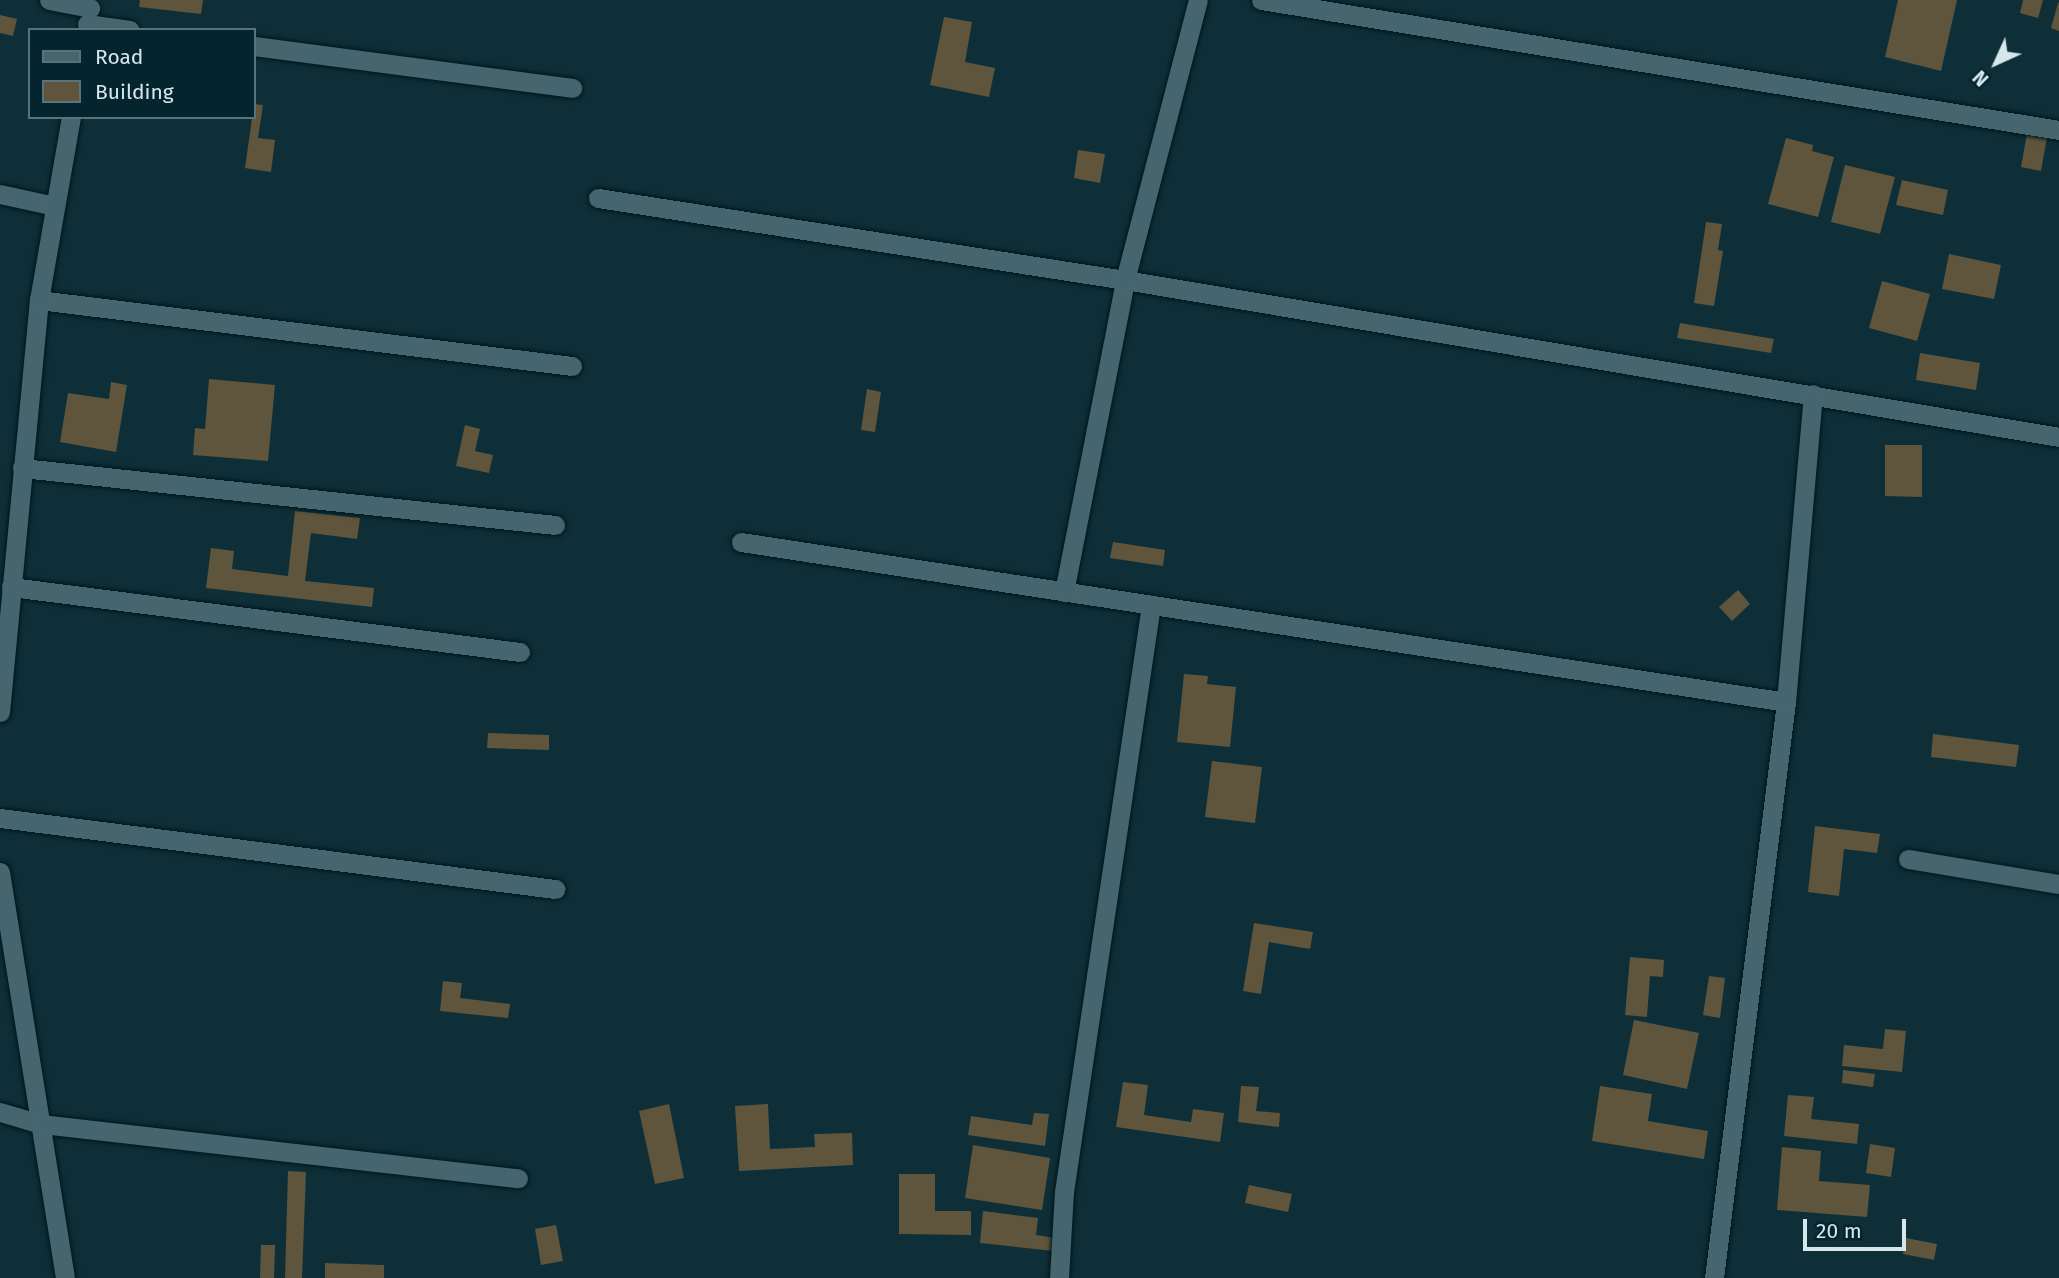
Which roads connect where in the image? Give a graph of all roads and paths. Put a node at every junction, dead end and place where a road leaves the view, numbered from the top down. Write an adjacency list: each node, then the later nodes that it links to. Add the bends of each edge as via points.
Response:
1 (49, 0): 4 (street)
2 (1198, 0): 13 (street)
3 (1261, 0): 9 (street)
4 (88, 15): 5 (street)
5 (124, 28)
6 (256, 46): 7 (street)
7 (572, 88)
8 (71, 119): 12 (street)
9 (2059, 130)
10 (0, 194): 12 (street)
11 (598, 198): 13 (street)
12 (55, 206): 14 (street)
13 (1125, 280): 16 (street); 23 (street)
14 (39, 300): 15 (street); 18 (street)
15 (572, 366)
16 (1813, 394): 17 (street); 26 (street)
17 (2059, 437)
18 (22, 468): 19 (street); 20 (street)
19 (9, 510): 22 (street)
20 (555, 525)
21 (741, 542): 23 (street)
22 (11, 587): 25 (street); 27 (street)
23 (1064, 592): 24 (street)
24 (1150, 605): 26 (street); 37 (street, via 1064,1192)
25 (520, 652)
26 (1786, 702): 38 (street)
27 (0, 712)
28 (0, 818): 32 (street)
29 (1908, 859): 31 (street)
30 (0, 872): 34 (street)
31 (2059, 884)
32 (555, 889)
33 (0, 1112): 34 (street)
34 (40, 1125): 35 (street); 36 (street)
35 (518, 1178)
36 (65, 1278)
37 (1059, 1278)
38 (1714, 1278)

